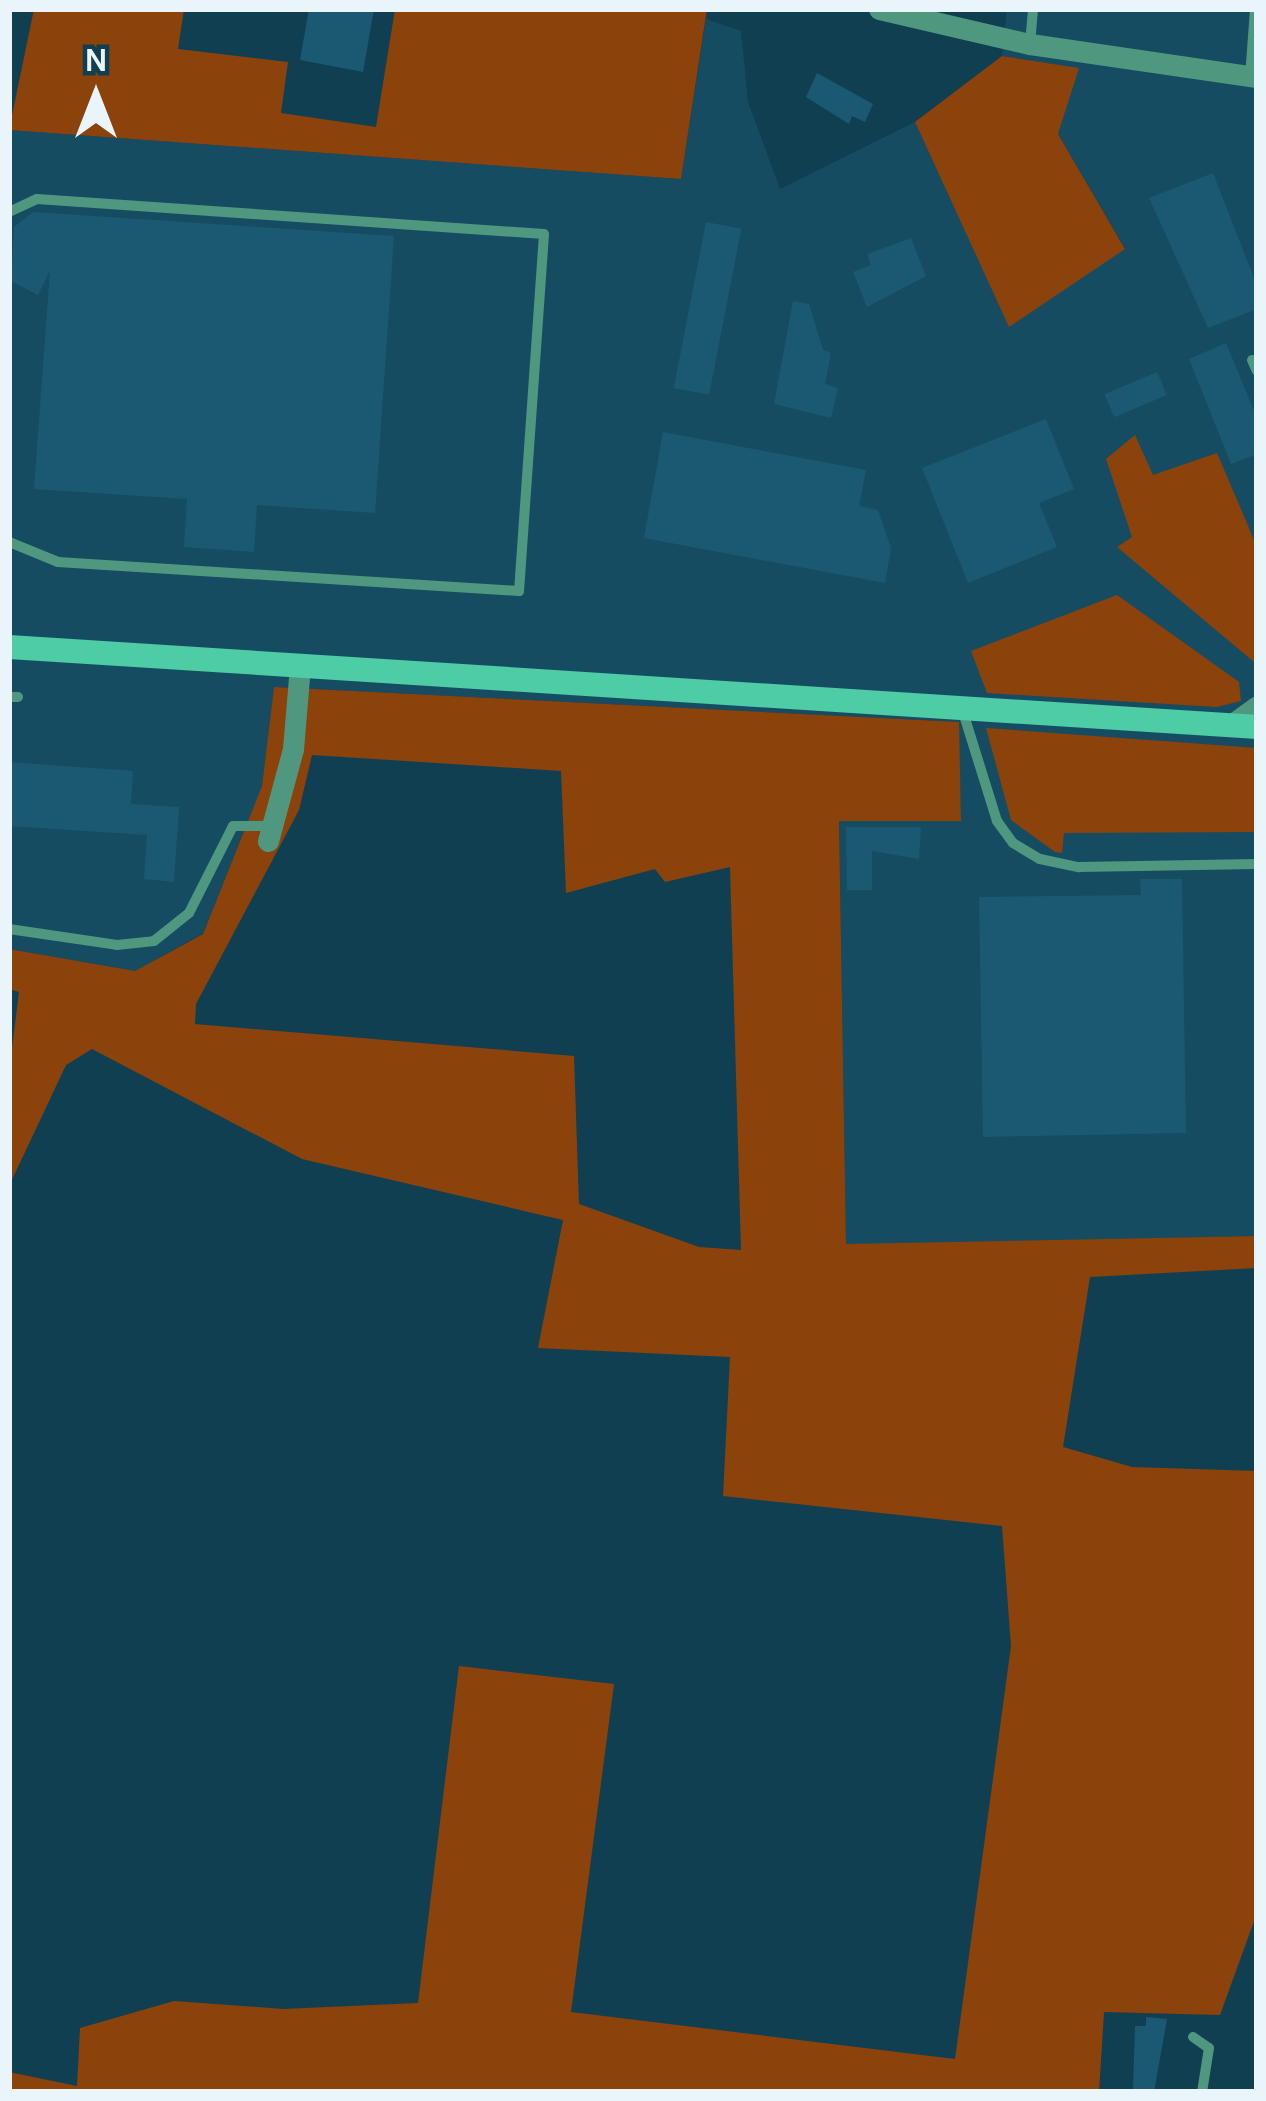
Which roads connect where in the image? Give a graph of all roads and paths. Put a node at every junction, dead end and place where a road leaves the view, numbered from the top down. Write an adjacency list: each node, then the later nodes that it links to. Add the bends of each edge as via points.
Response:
1 (879, 9): 4 (street)
2 (1033, 9): 4 (lane)
3 (1255, 9): 5 (lane)
4 (1030, 44): 5 (street)
5 (1253, 77)
6 (9, 212): 7 (lane, via 38,200 544,234 519,591 58,562)
7 (9, 542)
8 (9, 647): 9 (main road)
9 (300, 665): 11 (main road); 14 (street, via 293,749)
10 (1257, 706): 12 (street)
11 (962, 709): 12 (main road); 15 (lane, via 997,821 1012,843 1040,859 1079,866)
12 (1231, 725): 13 (main road)
13 (1257, 727)
14 (270, 833): 16 (lane, via 233,826 189,913 154,941 117,945)
15 (1257, 864)
16 (9, 929)
17 (1193, 2037): 18 (lane, via 1209,2048)
18 (1202, 2092)

